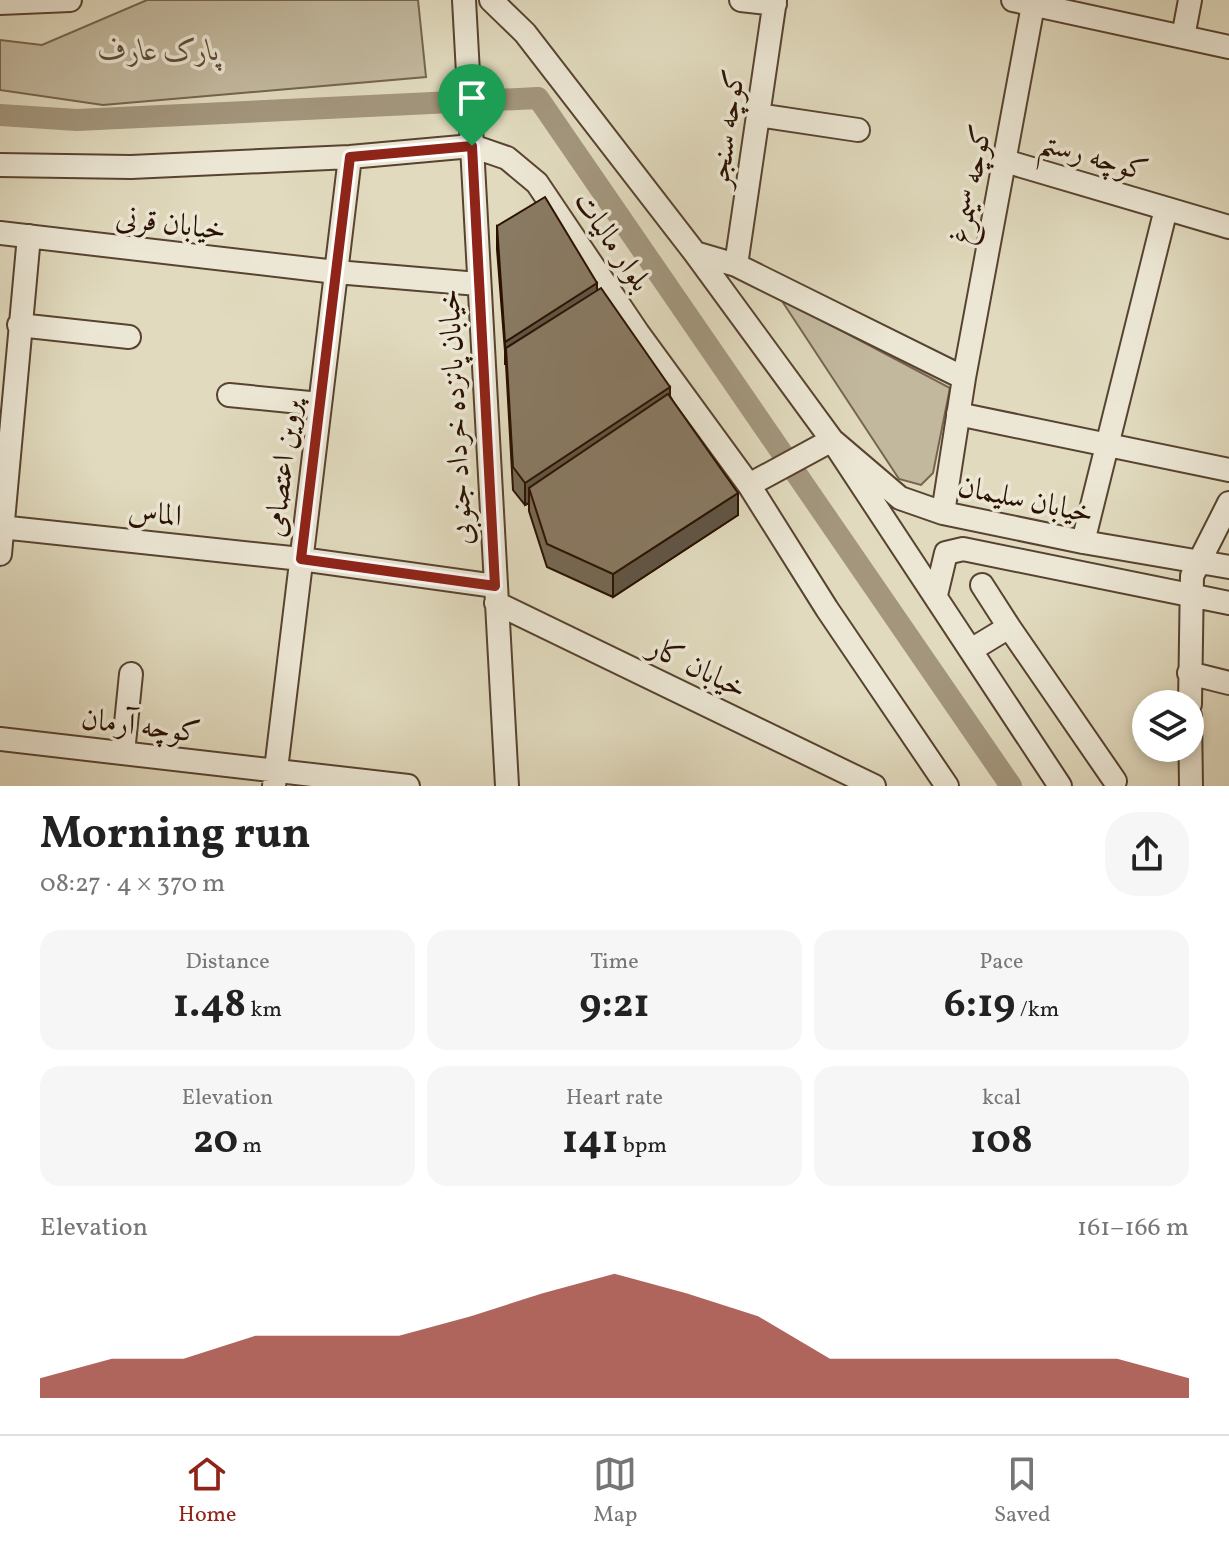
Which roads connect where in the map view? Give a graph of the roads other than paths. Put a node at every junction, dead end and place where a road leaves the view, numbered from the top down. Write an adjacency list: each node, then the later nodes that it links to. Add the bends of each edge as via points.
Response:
1 (464, 0): 13 (street, خیابان پانزده خرداد جنوبی)
2 (491, 0): 21 (street, بلوار مالیات, via 525,33)
3 (741, 0): 6 (street)
4 (1190, 0): 9 (street)
5 (67, 1): 8 (street)
6 (775, 2): 11 (street, کوچه سنجر)
7 (1027, 2): 9 (street); 15 (street, کوچه سیمرغ)
8 (0, 3)
9 (1183, 37): 10 (street)
10 (1229, 47)
11 (758, 115): 12 (street); 22 (street, کوچه سنجر)
12 (858, 130)
13 (472, 143): 14 (street, بلوار مالیات); 24 (street, خیابان پانزده خرداد جنوبی); 34 (street, بلوار مالیات, via 507,158 537,183)
14 (350, 157): 16 (street, بلوار مالیات, via 131,167); 23 (street, پروین اعتصامی)
15 (1005, 161): 17 (street, کوچه رستم); 27 (street, کوچه سیمرغ)
16 (0, 165)
17 (1166, 209): 18 (street, کوچه رستم); 32 (street)
18 (1229, 227)
19 (0, 233): 20 (street, خیابان قرنی)
20 (29, 236): 23 (street, خیابان قرنی); 25 (street)
21 (695, 253): 22 (street); 31 (street, بلوار مالیات)
22 (736, 265): 27 (street)
23 (336, 272): 24 (street, خیابان قرنی); 29 (street, پروین اعتصامی)
24 (478, 284): 44 (street, خیابان پانزده خرداد جنوبی)
25 (19, 325): 26 (street); 37 (street)
26 (129, 337)
27 (964, 378): 30 (street, کوچه سیمرغ)
28 (229, 395): 29 (street)
29 (320, 404): 40 (street, پروین اعتصامی)
30 (958, 414): 32 (street); 36 (street, کوچه سیمرغ)
31 (832, 440): 34 (street); 36 (street, خیابان سلیمان, via 900,498); 45 (street, بلوار مالیات)
32 (1106, 444): 33 (street); 38 (street)
33 (1229, 470)
34 (749, 485): 62 (street, بلوار مالیات)
35 (1229, 503): 41 (street)
36 (943, 513): 38 (street, خیابان سلیمان)
37 (2, 527): 39 (street); 40 (street, الماس)
38 (1083, 542): 41 (street, خیابان سلیمان)
39 (0, 554)
40 (301, 559): 44 (street, الماس); 57 (street, پروین اعتصامی)
41 (1199, 562): 42 (street, خیابان سلیمان); 46 (street)
42 (1229, 567)
43 (982, 585): 48 (street)
44 (495, 595): 60 (street, خیابان پانزده خرداد جنوبی); 61 (street, خیابان کار)
45 (936, 595): 46 (street, via 946,553 963,549); 49 (street, بلوار مالیات)
46 (1190, 595): 47 (street); 50 (street)
47 (1229, 603)
48 (1009, 627): 49 (street); 58 (street)
49 (971, 650): 63 (street, بلوار مالیات)
50 (1189, 673): 52 (street); 53 (street)
51 (131, 674): 55 (street)
52 (1229, 683)
53 (1190, 690)
54 (0, 739): 55 (street, کوچه آرمان)
55 (123, 753): 57 (street, کوچه آرمان)
56 (1191, 762): 64 (street)
57 (275, 778): 59 (street, کوچه آرمان)
58 (1115, 781)
59 (408, 786)
60 (507, 786)
61 (874, 786)
62 (947, 786)
63 (1060, 786)
64 (1191, 786)

